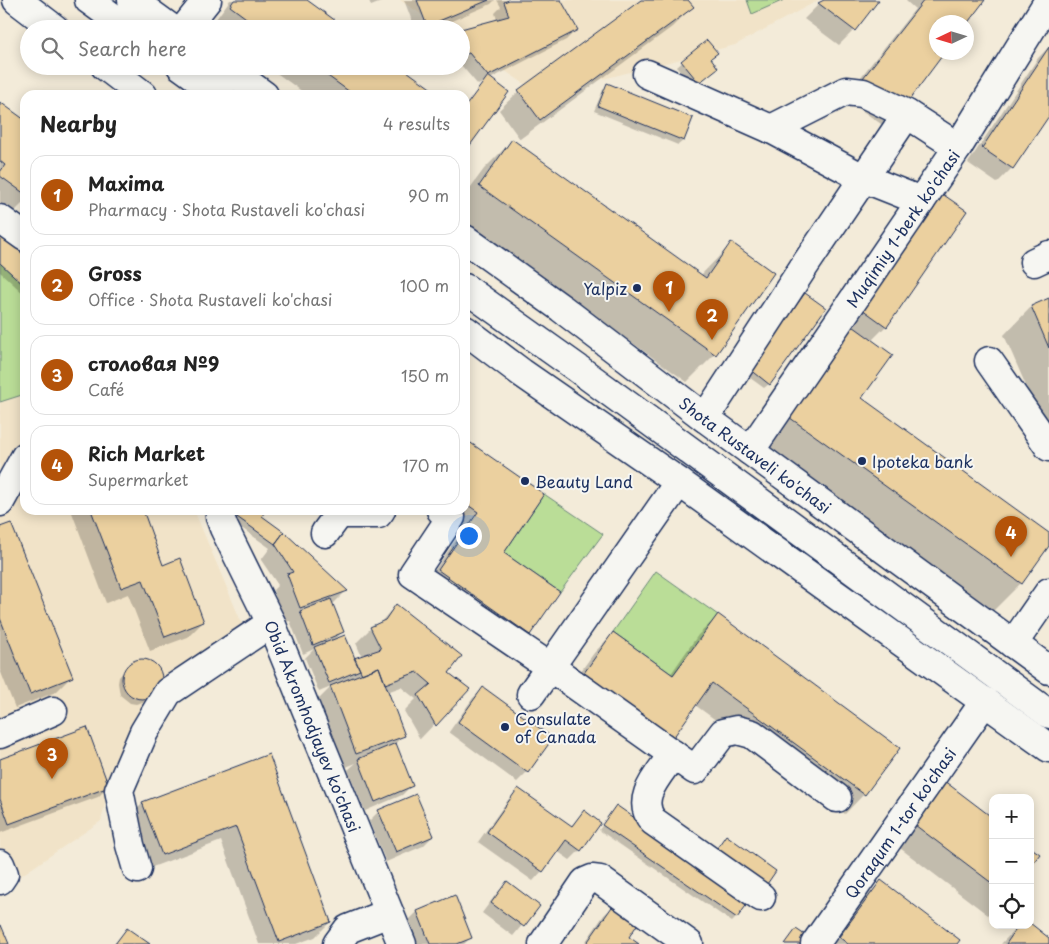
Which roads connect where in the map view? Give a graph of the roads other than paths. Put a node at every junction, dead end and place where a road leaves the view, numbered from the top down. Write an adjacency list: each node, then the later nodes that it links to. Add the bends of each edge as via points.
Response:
1 (17, 0): 7 (main road)
2 (68, 0): 8 (main road)
3 (89, 0): 9 (main road)
4 (132, 0): 10 (main road)
5 (207, 0): 11 (main road)
6 (1049, 0): 23 (main road, Muqimiy 1-berk ko'chasi)
7 (43, 20)
8 (96, 20)
9 (117, 20)
10 (160, 20)
11 (191, 20)
12 (647, 74): 22 (main road)
13 (117, 75): 17 (main road)
14 (172, 75): 18 (main road)
15 (193, 75): 19 (main road)
16 (236, 75): 20 (main road)
17 (136, 90)
18 (192, 90)
19 (214, 90)
20 (257, 90)
21 (907, 114): 22 (main road, via 863,93 846,91); 23 (main road); 24 (main road)
22 (771, 129): 24 (main road)
23 (958, 147): 25 (main road, Muqimiy 1-berk ko'chasi)
24 (863, 178): 25 (main road); 35 (main road)
25 (921, 201): 37 (main road, Muqimiy 1-berk ko'chasi)
26 (0, 219): 27 (main road)
27 (20, 233)
28 (470, 243): 35 (main road, Shota Rustaveli ko'chasi)
29 (470, 276): 32 (main road)
30 (470, 291): 32 (main road)
31 (470, 334): 34 (main road)
32 (540, 335): 34 (main road); 40 (main road); 53 (main road)
33 (989, 361): 36 (main road)
34 (522, 373): 39 (main road)
35 (705, 418): 37 (main road, Shota Rustaveli ko'chasi)
36 (1049, 448)
37 (750, 451): 49 (main road, Shota Rustaveli ko'chasi)
38 (20, 466): 41 (main road)
39 (679, 482): 47 (main road); 50 (main road)
40 (736, 486): 47 (main road); 56 (main road)
41 (0, 502)
42 (220, 515): 48 (main road, Obid Akromhodjayev ko'chasi)
43 (338, 515): 45 (main road)
44 (448, 515): 50 (main road, via 451,517 413,574)
45 (325, 533)
46 (1049, 592): 49 (main road)
47 (840, 597): 54 (main road)
48 (271, 623): 62 (main road, via 168,692 144,732 119,790); 65 (main road, Obid Akromhodjayev ko'chasi)
49 (1013, 644): 51 (main road, Shota Rustaveli ko'chasi)
50 (550, 667): 52 (main road); 59 (main road)
51 (1049, 670)
52 (531, 694)
53 (1049, 697)
54 (985, 701): 58 (main road); 70 (main road, Qoraqum 1-tor ko'chasi)
55 (53, 711): 57 (main road)
56 (1049, 714)
57 (0, 734)
58 (1049, 748)
59 (674, 754): 60 (main road, via 695,770 723,732 745,732); 64 (main road, via 646,795 648,816)
60 (837, 798)
61 (0, 864): 63 (main road, via 4,874)
62 (137, 869)
63 (0, 880)
64 (762, 897)
65 (389, 913): 66 (main road, via 348,929); 67 (main road, Obid Akromhodjayev ko'chasi)
66 (337, 944)
67 (402, 944)
68 (543, 944): 69 (main road, via 585,882 592,879 600,880)
69 (689, 944)
70 (815, 944)

